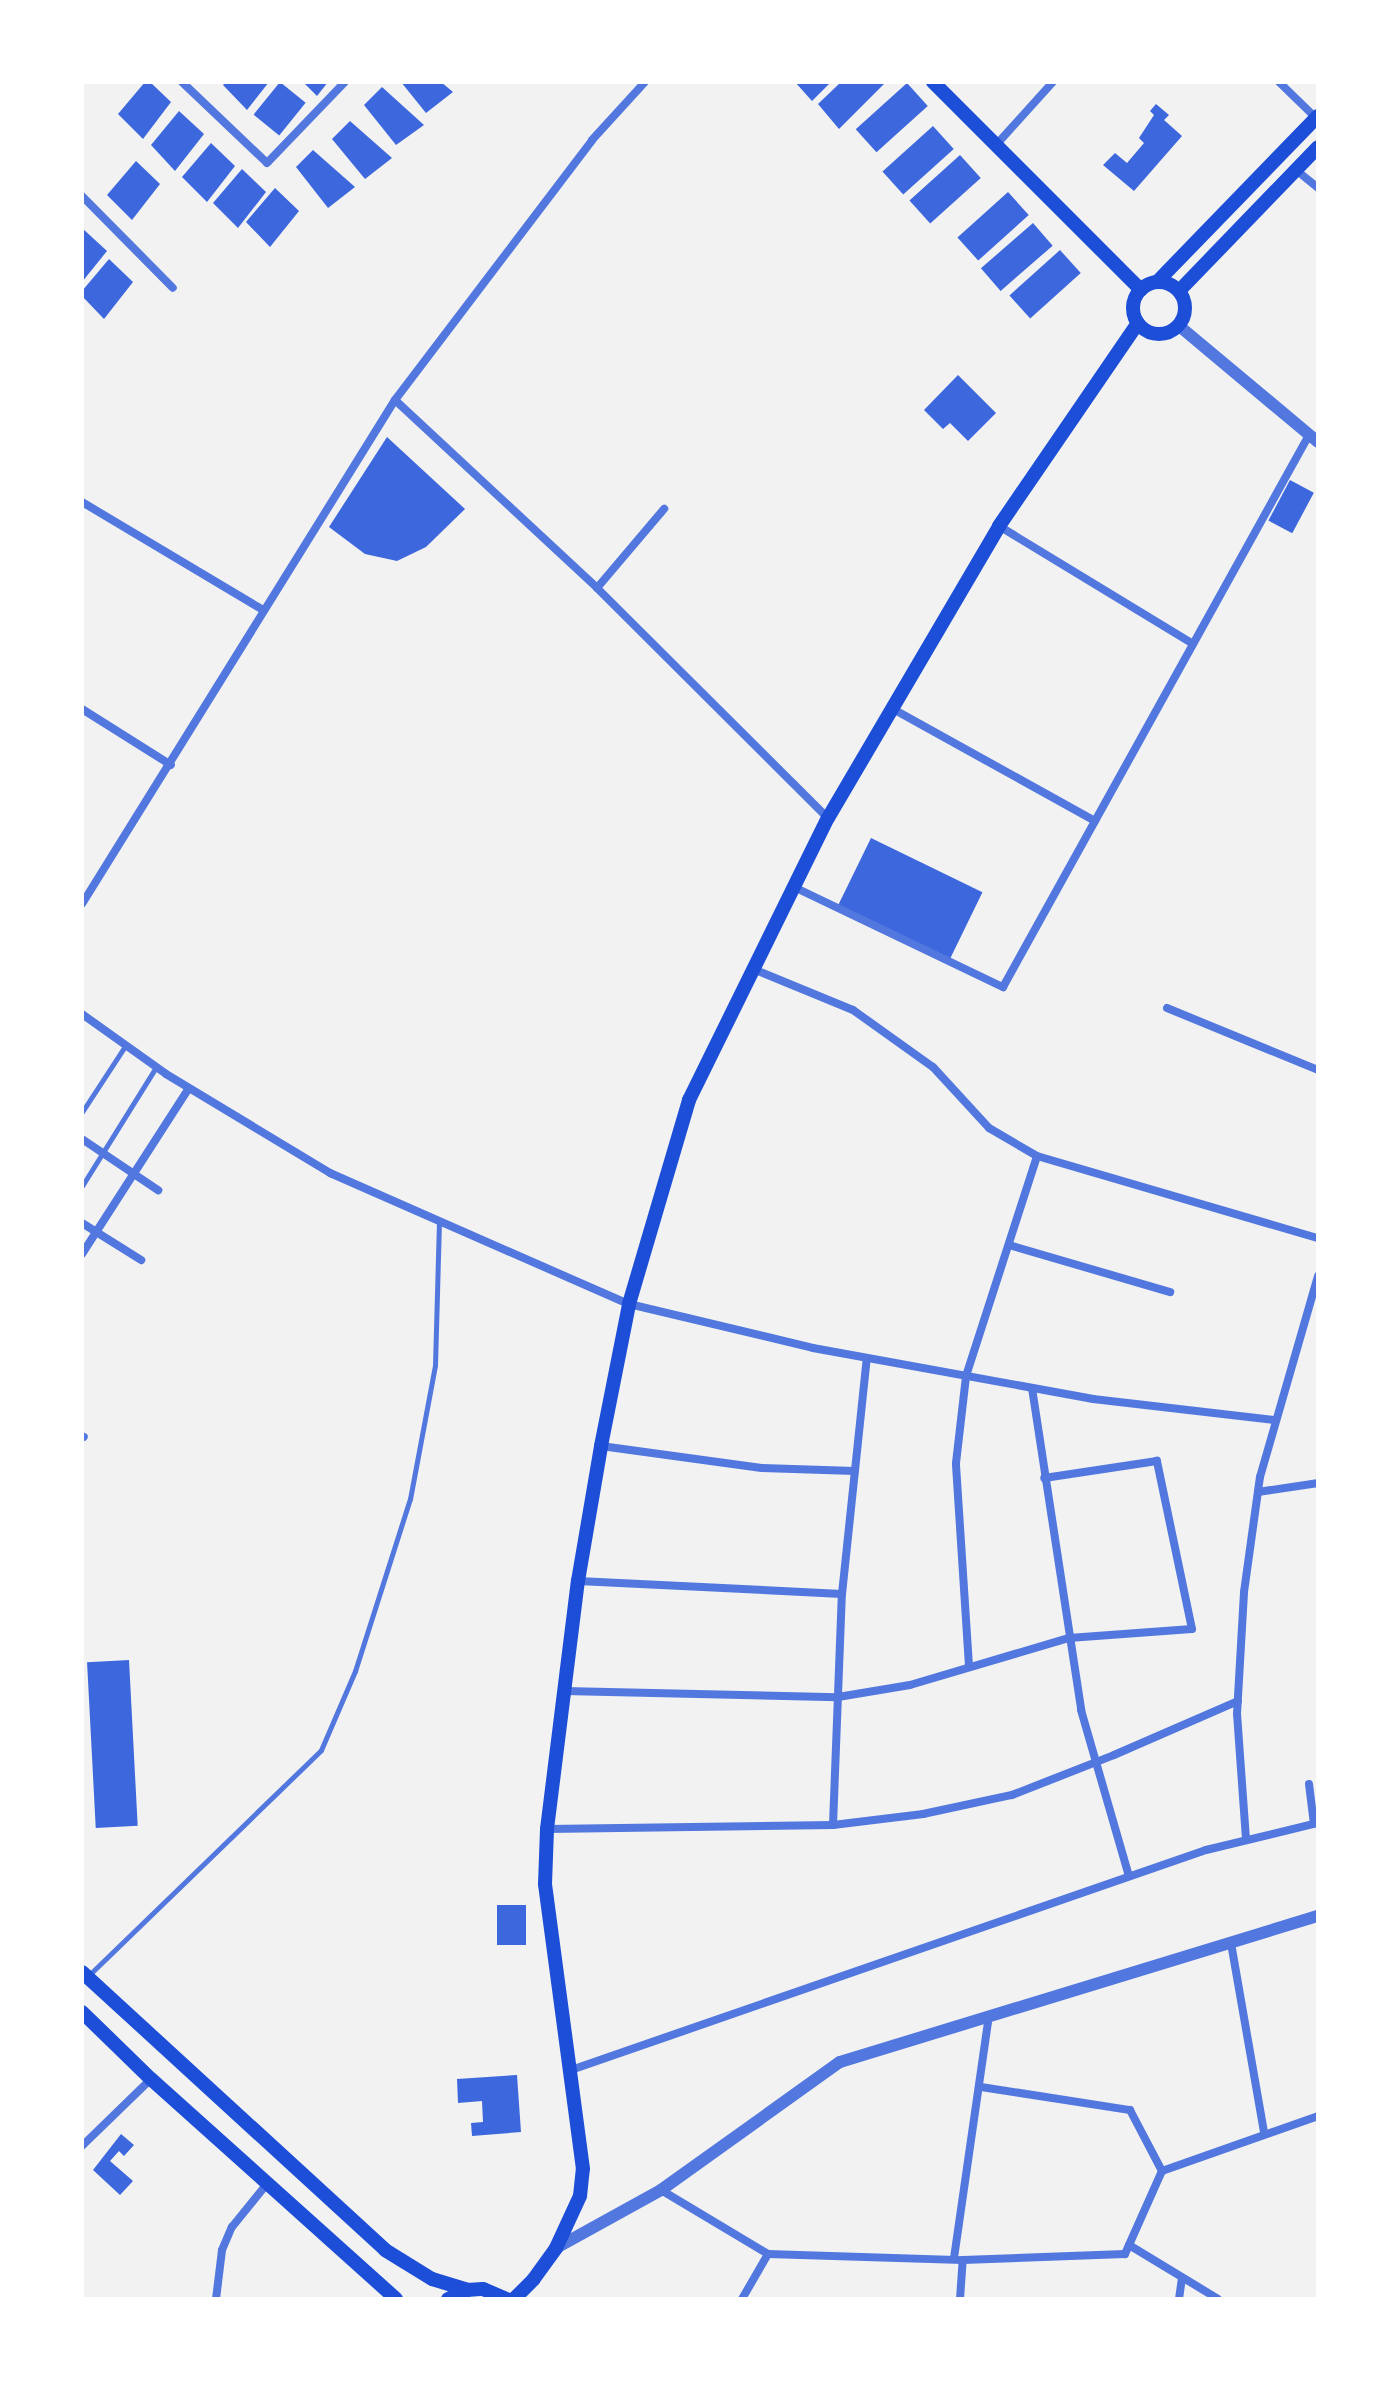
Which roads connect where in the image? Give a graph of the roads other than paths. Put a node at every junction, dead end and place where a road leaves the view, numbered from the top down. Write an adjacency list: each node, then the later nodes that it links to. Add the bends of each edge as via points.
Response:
1 (182, 82): 2 (street, via 267,163)
2 (345, 82)
3 (645, 82): 19 (street, via 592,140)
4 (933, 82): 8 (main road)
5 (1053, 82): 8 (street)
6 (1279, 82): 7 (street)
7 (1317, 117): 13 (main road)
8 (996, 145): 15 (main road)
9 (1318, 147): 10 (main road)
10 (1296, 170): 11 (street); 16 (main road)
11 (1318, 188)
12 (82, 196): 14 (street)
13 (1157, 282): 15 (main road); 16 (main road)
14 (173, 288)
15 (1141, 290): 17 (main road, via 1133,309)
16 (1179, 291): 18 (main road, via 1185,314)
17 (1138, 323): 18 (main road, via 1153,333); 23 (main road)
18 (1178, 325): 20 (street)
19 (395, 400): 24 (street); 25 (street)
20 (1315, 439): 26 (street)
21 (82, 502): 25 (street)
22 (664, 509): 24 (street)
23 (999, 526): 26 (street); 27 (main road)
24 (597, 588): 31 (street)
25 (263, 610): 30 (street)
26 (1193, 644): 32 (street)
27 (893, 709): 31 (main road); 32 (street)
28 (85, 711): 29 (street); 30 (street)
29 (82, 724)
30 (171, 765): 34 (street)
31 (828, 818): 33 (main road)
32 (1095, 821): 33 (street, via 1003,987)
33 (794, 887): 35 (main road)
34 (82, 904)
35 (753, 969): 45 (street, via 853,1010 933,1067 989,1128); 58 (main road, via 689,1100)
36 (1167, 1008): 40 (street)
37 (82, 1014): 38 (street)
38 (125, 1045): 39 (street); 42 (lane)
39 (156, 1067): 41 (street); 44 (lane)
40 (1318, 1070)
41 (189, 1088): 46 (street); 49 (street, via 330,1173)
42 (82, 1112)
43 (82, 1139): 44 (street)
44 (103, 1153): 46 (street); 47 (lane)
45 (1037, 1156): 52 (street); 53 (street)
46 (134, 1174): 48 (street); 51 (street)
47 (82, 1186)
48 (158, 1190)
49 (439, 1220): 58 (street); 84 (lane, via 435,1365 410,1499 355,1671 321,1750)
50 (82, 1223): 51 (street)
51 (96, 1232): 54 (street); 55 (street)
52 (1318, 1238)
53 (1009, 1245): 57 (street); 60 (street)
54 (82, 1254)
55 (141, 1260)
56 (1318, 1276): 62 (street)
57 (1170, 1292)
58 (629, 1304): 59 (street); 63 (main road)
59 (867, 1358): 60 (street); 64 (street)
60 (966, 1376): 61 (street); 71 (street, via 956,1463)
61 (1032, 1388): 62 (street); 65 (street)
62 (1274, 1420): 67 (street)
63 (601, 1446): 64 (street, via 762,1468); 68 (main road)
64 (855, 1471): 69 (street)
65 (1044, 1478): 70 (street); 70 (street, via 1157,1461 1192,1629)
66 (1318, 1483): 67 (street)
67 (1258, 1492): 74 (street, via 1244,1592)
68 (578, 1581): 69 (street); 72 (main road)
69 (842, 1594): 73 (street)
70 (1069, 1638): 71 (street); 75 (street)
71 (969, 1666): 73 (street, via 910,1685)
72 (563, 1691): 73 (street); 79 (main road)
73 (838, 1697): 78 (street)
74 (1238, 1701): 75 (street); 80 (street)
75 (1096, 1763): 78 (street, via 1012,1795 923,1814); 81 (street)
76 (1309, 1784): 77 (street)
77 (1316, 1824): 80 (street)
78 (833, 1825): 79 (street)
79 (547, 1829): 87 (main road, via 545,1884)
80 (1246, 1839): 81 (street)
81 (1129, 1876): 87 (street)
82 (1318, 1916): 83 (street)
83 (1231, 1943): 86 (street); 91 (street)
84 (85, 1975): 101 (main road, via 385,2250 432,2279)
85 (82, 2012): 88 (main road)
86 (989, 2016): 89 (street); 95 (street, via 840,2062)
87 (571, 2070): 97 (main road, via 583,2169 580,2196)
88 (151, 2079): 92 (street); 94 (main road)
89 (981, 2087): 93 (street, via 1130,2110); 99 (street)
90 (1318, 2116): 91 (street)
91 (1264, 2133): 93 (street)
92 (82, 2146)
93 (1162, 2171): 96 (street)
94 (266, 2185): 102 (street, via 232,2227 222,2250); 103 (main road)
95 (661, 2190): 97 (street); 98 (street)
96 (1129, 2245): 99 (street, via 1125,2254); 100 (street)
97 (556, 2248): 106 (main road)
98 (768, 2254): 99 (street); 107 (street)
99 (959, 2259): 108 (street)
100 (1182, 2278): 109 (street); 110 (street)
101 (467, 2290): 104 (main road); 105 (main road, via 483,2289)
102 (216, 2299)
103 (396, 2299)
104 (448, 2299)
105 (507, 2299)
106 (514, 2299)
107 (742, 2299)
108 (960, 2299)
109 (1179, 2299)
110 (1218, 2299)

